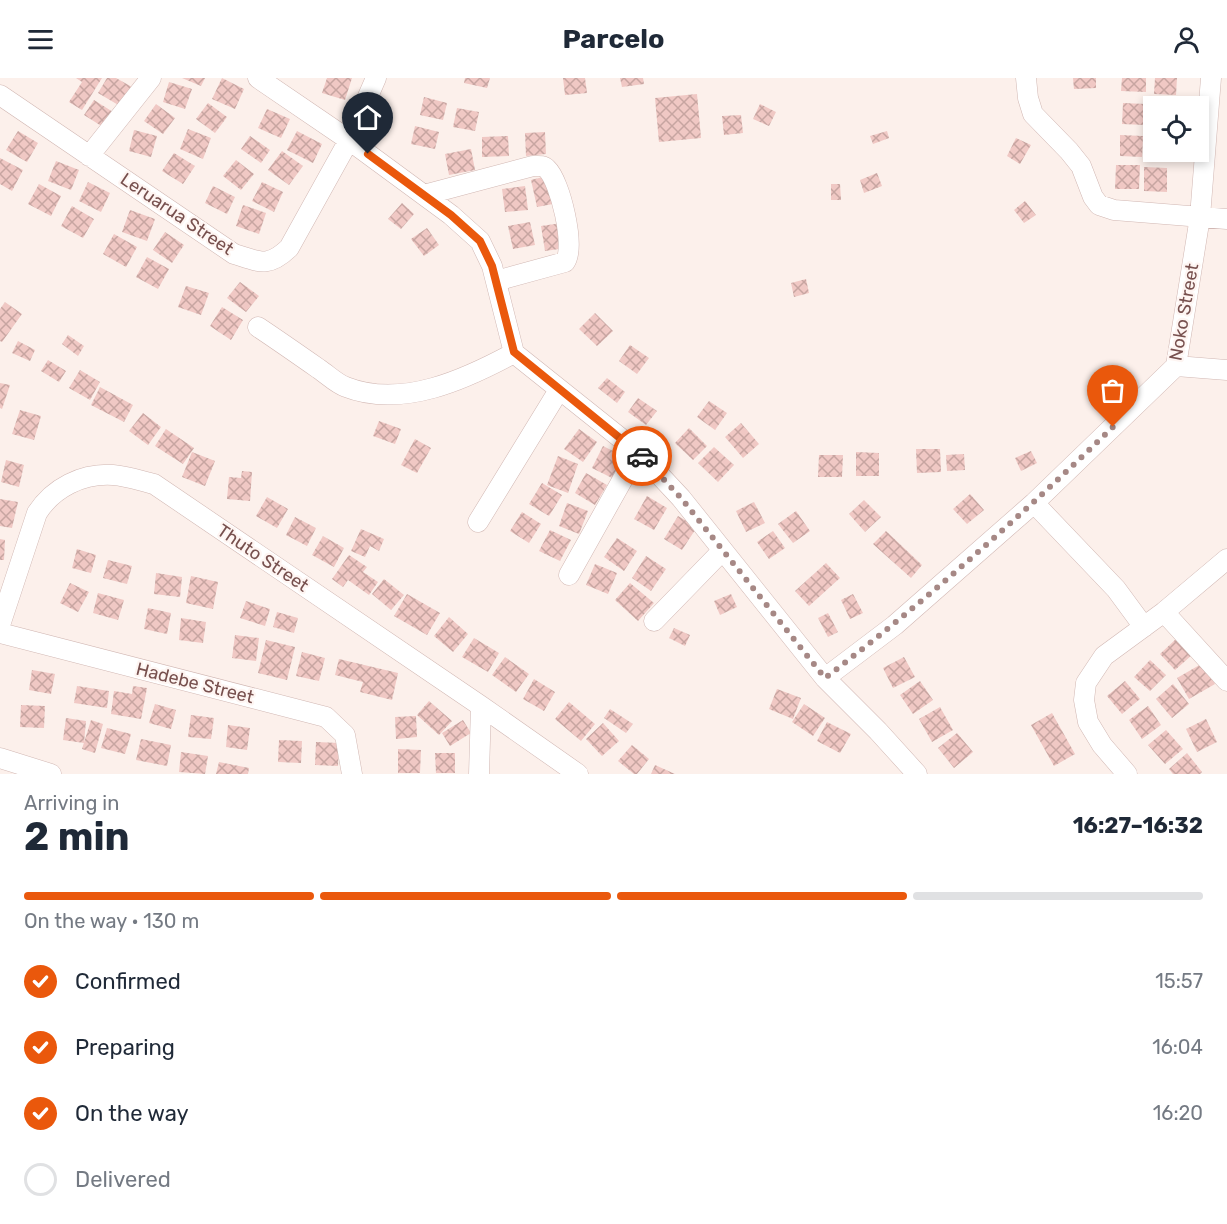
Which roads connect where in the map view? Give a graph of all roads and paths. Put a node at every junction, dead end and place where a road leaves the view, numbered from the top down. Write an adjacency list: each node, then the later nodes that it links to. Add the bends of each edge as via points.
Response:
1 (151, 78): 8 (street)
2 (258, 78): 7 (street)
3 (376, 78): 7 (street, Leruarua Street)
4 (1026, 78): 10 (street, via 1033,114 1081,166 1099,205 1114,210)
5 (1211, 78): 10 (street, Noko Street)
6 (0, 95): 8 (street, Leruarua Street)
7 (349, 140): 8 (street, Leruarua Street, via 289,248 276,260 259,262 234,254); 9 (street)
8 (89, 156)
9 (424, 195): 12 (street, via 480,241); 12 (street, via 533,166 548,169 564,207 568,257 565,262)
10 (1200, 217): 11 (street); 15 (street, Noko Street)
11 (1227, 219)
12 (496, 281): 14 (street)
13 (258, 327): 14 (street, via 345,387 392,395 481,371)
14 (514, 352): 17 (street)
15 (1176, 366): 16 (street); 19 (street, Noko Street)
16 (1227, 370)
17 (559, 390): 18 (street); 20 (street)
18 (638, 452): 21 (street, via 681,498); 23 (street)
19 (1034, 503): 27 (street, via 1116,589); 29 (street, Noko Street, via 895,625)
20 (478, 522)
21 (722, 551): 25 (street); 29 (street)
22 (1227, 559): 24 (street)
23 (569, 575)
24 (1164, 612): 27 (street); 30 (street)
25 (654, 621)
26 (0, 626): 31 (street, Thuto Street, via 37,513 45,500 69,483 111,474 154,484)
27 (1144, 627): 38 (street, via 1104,656 1086,683 1084,700 1088,722)
28 (0, 633): 34 (street, Hadebe Street, via 326,717 345,735)
29 (825, 678): 37 (street)
30 (1227, 681)
31 (481, 706): 35 (street); 36 (street, Thuto Street)
32 (0, 758): 33 (street)
33 (51, 774)
34 (352, 774)
35 (479, 774)
36 (578, 774)
37 (917, 774)
38 (1127, 774)

